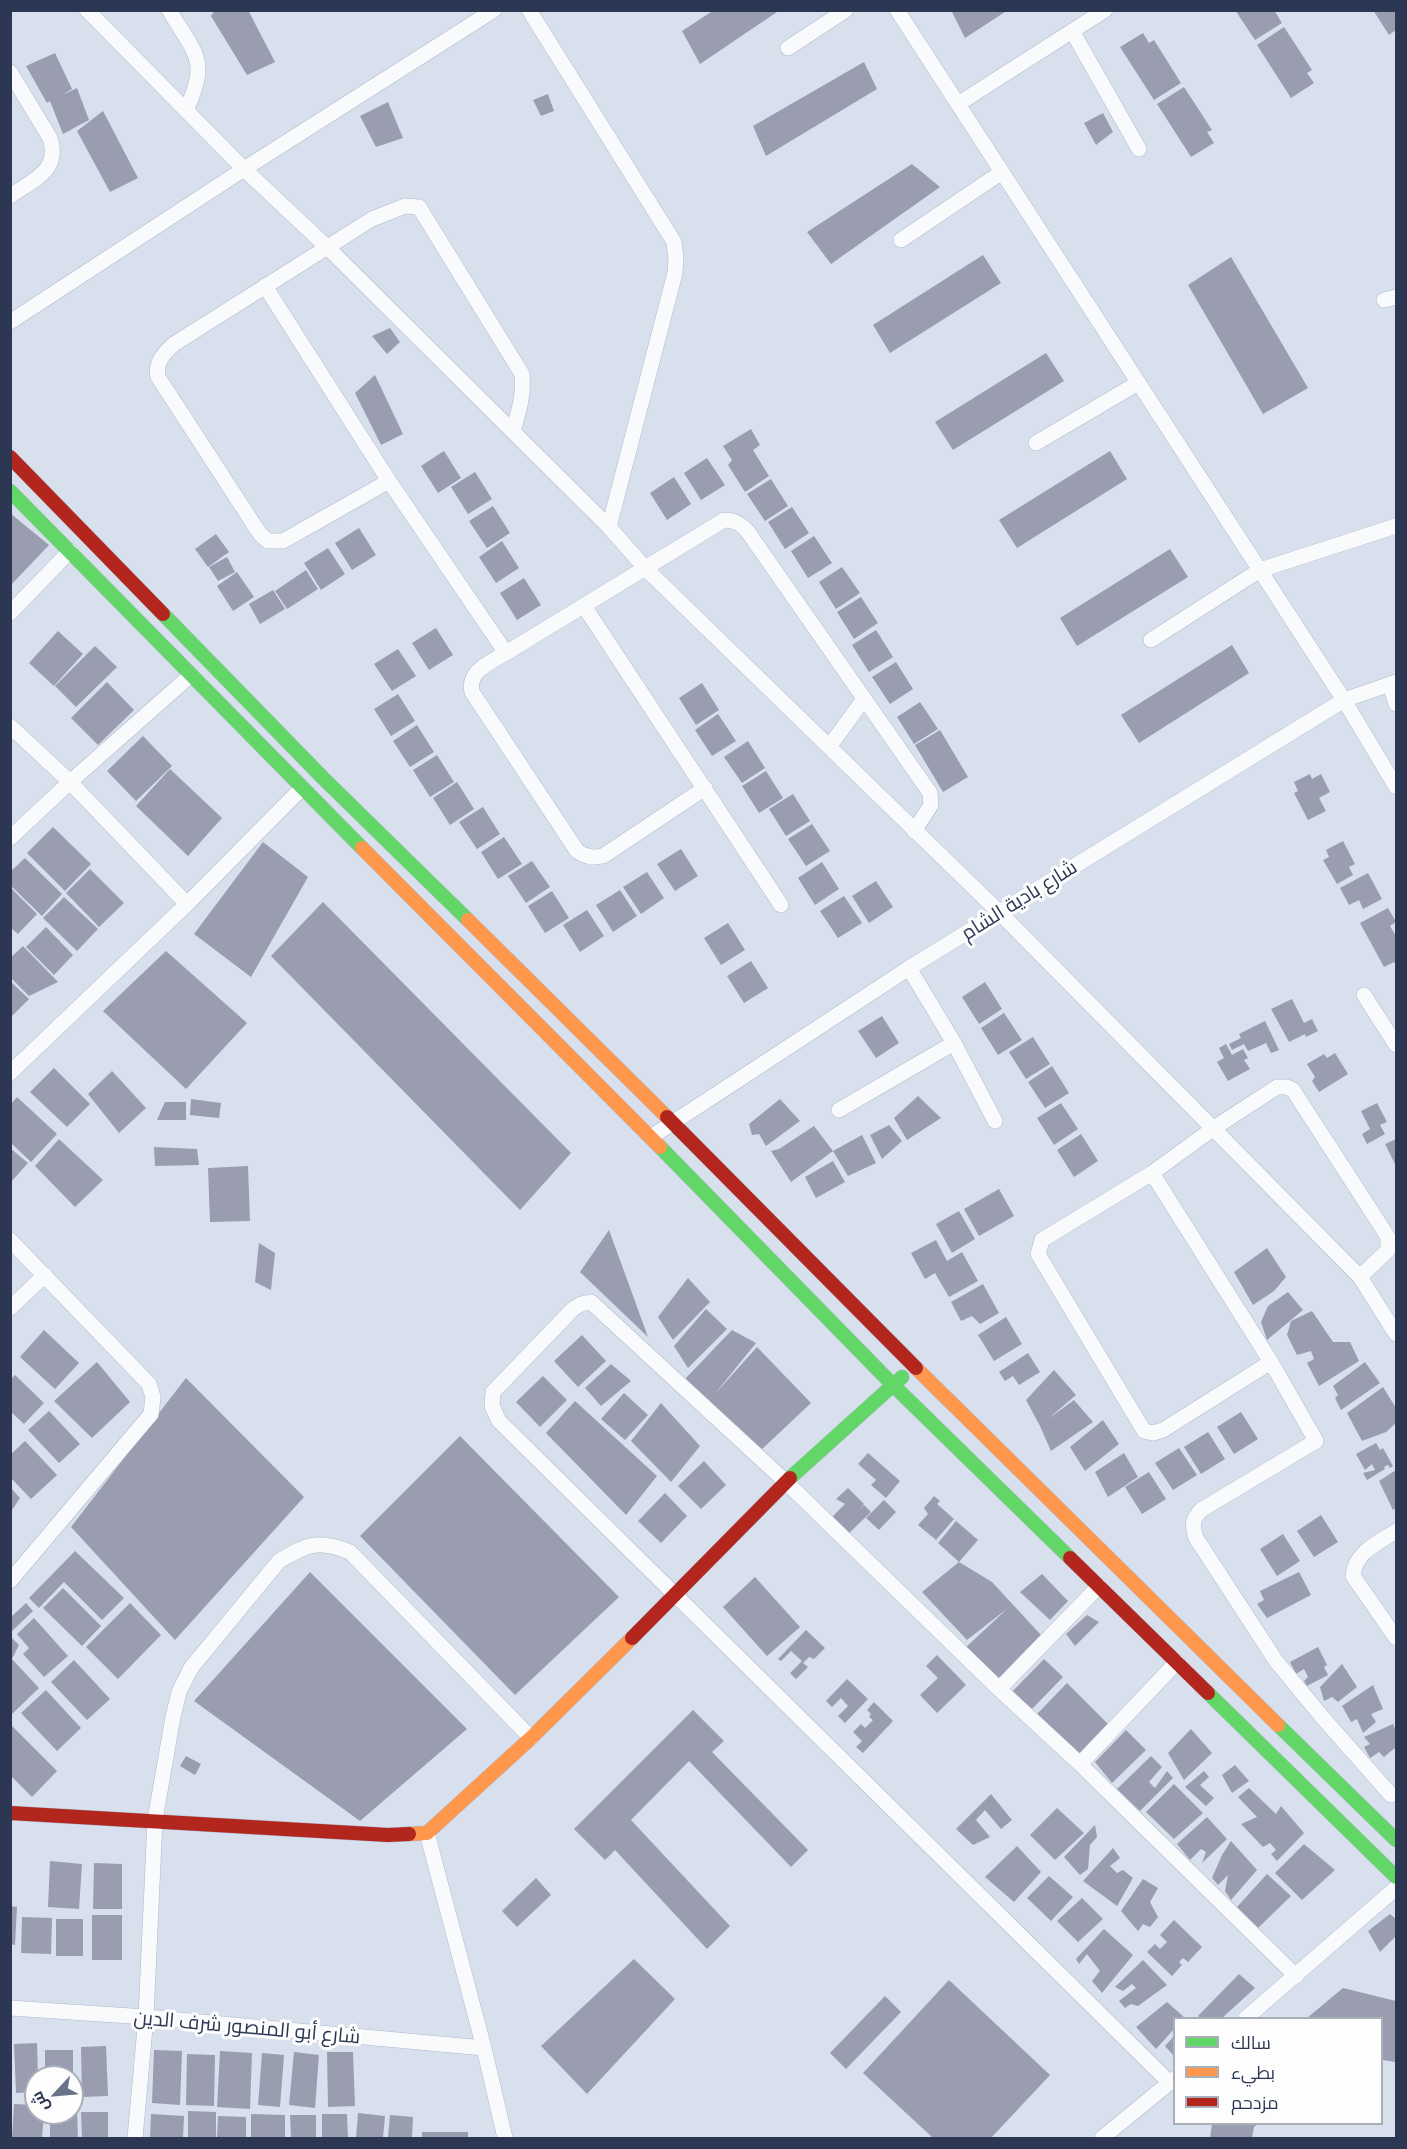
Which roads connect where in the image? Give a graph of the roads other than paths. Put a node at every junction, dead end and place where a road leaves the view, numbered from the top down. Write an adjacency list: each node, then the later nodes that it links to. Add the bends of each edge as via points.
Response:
1 (87, 10): 12 (street)
2 (169, 10): 12 (street, via 197,58 196,89)
3 (494, 10): 14 (street)
4 (529, 10): 28 (street, via 674,242 675,273)
5 (846, 10): 9 (street)
6 (897, 10): 11 (street)
7 (1105, 10): 8 (street)
8 (1072, 31): 11 (street); 13 (street)
9 (788, 48)
10 (10, 72): 16 (street, via 53,148 53,160 47,169)
11 (958, 104): 15 (street)
12 (186, 110): 14 (street)
13 (1139, 149)
14 (244, 169): 18 (street); 20 (street)
15 (1002, 172): 17 (street); 21 (street)
16 (10, 196)
17 (901, 240)
18 (327, 247): 19 (street); 22 (street); 22 (street, via 372,219 405,206 418,207 522,374 524,390)
19 (265, 286): 25 (street); 25 (street, via 163,354 157,370 162,384 268,541 283,541)
20 (10, 322)
21 (1138, 382): 23 (street); 31 (street)
22 (513, 431): 28 (street)
23 (1036, 443)
24 (10, 457): 52 (street)
25 (389, 481): 35 (street)
26 (10, 491): 29 (street)
27 (1396, 526): 31 (street)
28 (609, 527): 30 (street)
29 (70, 551): 33 (street); 36 (street)
30 (645, 568): 32 (street); 38 (street, via 724,520 742,526); 42 (street)
31 (1260, 570): 34 (street); 39 (street)
32 (584, 606): 35 (street); 46 (street)
33 (10, 613)
34 (1151, 640)
35 (506, 653): 46 (street, via 475,672 472,692 577,851 592,858 603,856)
36 (191, 675): 43 (street); 45 (street)
37 (1393, 683): 39 (street, شارع بادية الشام); 40 (street)
38 (864, 699): 42 (street); 47 (street, via 930,792 931,805)
39 (1344, 700): 44 (street); 51 (street, شارع بادية الشام)
40 (1396, 704)
41 (10, 726): 43 (street)
42 (829, 747): 47 (street)
43 (70, 782): 48 (street); 49 (street)
44 (1396, 787)
45 (302, 788): 49 (street); 53 (street)
46 (705, 788): 50 (street)
47 (914, 831): 51 (street)
48 (10, 838)
49 (188, 904): 58 (street)
50 (781, 905)
51 (999, 912): 54 (street, شارع بادية الشام); 62 (street)
52 (483, 936): 53 (street); 61 (street)
53 (468, 953): 63 (street)
54 (909, 968): 56 (street); 61 (street, شارع بادية الشام)
55 (1364, 995): 57 (street)
56 (954, 1043): 59 (street); 60 (street)
57 (1396, 1045)
58 (10, 1073)
59 (840, 1110)
60 (995, 1121)
61 (673, 1122): 63 (street, شارع بادية الشام); 72 (street)
62 (1214, 1128): 64 (street); 66 (street, via 1277,1087 1293,1090 1388,1237); 68 (street)
63 (651, 1137): 73 (street)
64 (1152, 1173): 71 (street); 71 (street, via 1042,1240 1038,1254 1144,1431 1163,1430)
65 (10, 1240): 67 (street)
66 (1392, 1256): 68 (street)
67 (45, 1275): 69 (street); 76 (street, via 149,1384 153,1397 151,1414)
68 (1360, 1277): 70 (street)
69 (10, 1308)
70 (1396, 1334)
71 (1271, 1362): 84 (street, via 1316,1441 1201,1510 1192,1526 1276,1661)
72 (914, 1366): 73 (street); 88 (street)
73 (893, 1385): 74 (street); 77 (street)
74 (786, 1482): 78 (street); 78 (street, via 591,1302 573,1309 494,1392 492,1406 499,1421); 81 (street)
75 (1396, 1531): 79 (street, via 1360,1555 1353,1576)
76 (10, 1581)
77 (1099, 1586): 80 (street); 81 (street)
78 (676, 1595): 82 (street); 96 (street)
79 (1396, 1638)
80 (1177, 1662): 83 (street); 89 (street)
81 (999, 1689): 83 (street)
82 (531, 1738): 86 (street, via 350,1552 331,1544 316,1544 279,1561 191,1668 173,1717); 87 (street)
83 (1080, 1764): 91 (street)
84 (1391, 1795)
85 (10, 1813): 86 (street)
86 (155, 1820): 87 (street, via 388,1835); 93 (street)
87 (427, 1833): 95 (street)
88 (1396, 1840)
89 (1396, 1877)
90 (1396, 1888): 91 (street)
91 (1296, 1976): 94 (street)
92 (10, 2008): 93 (street, شارع أبو المنصور شرف الدين)
93 (146, 2017): 95 (street, شارع أبو المنصور شرف الدين); 97 (street)
94 (1248, 2017)
95 (484, 2048): 98 (street)
96 (1172, 2081): 99 (street)
97 (135, 2139)
98 (505, 2139)
99 (1102, 2139)

